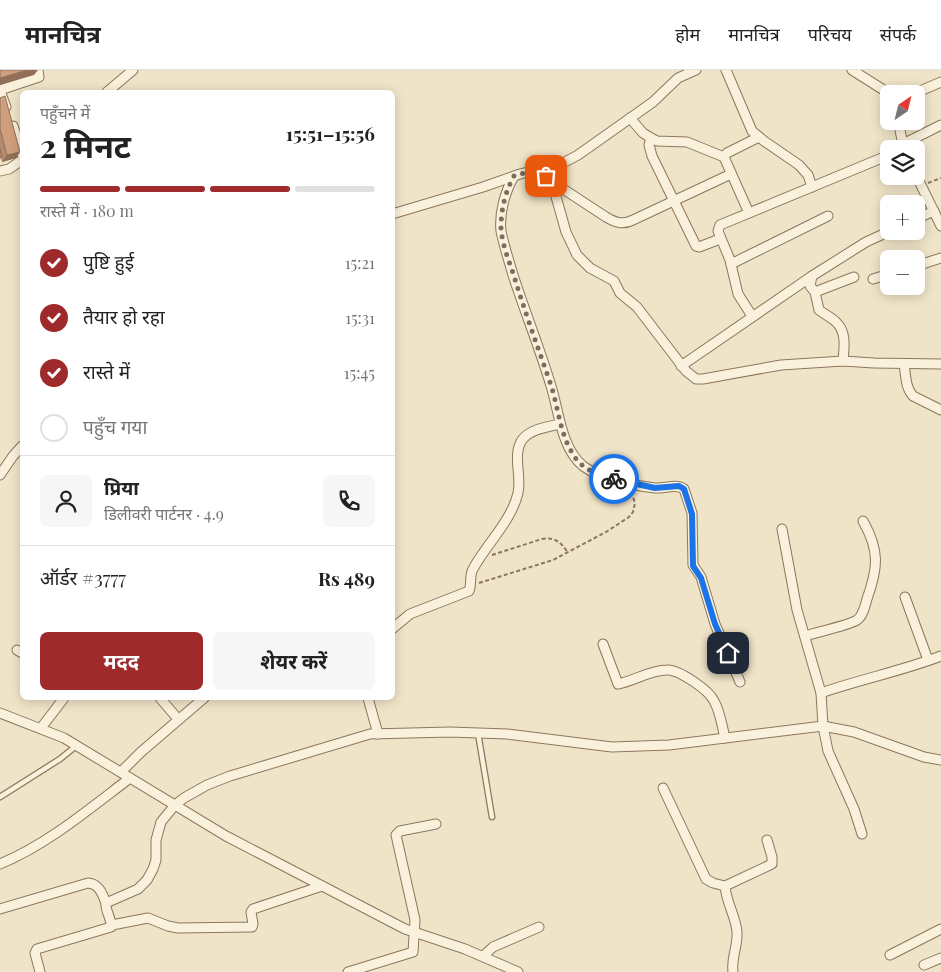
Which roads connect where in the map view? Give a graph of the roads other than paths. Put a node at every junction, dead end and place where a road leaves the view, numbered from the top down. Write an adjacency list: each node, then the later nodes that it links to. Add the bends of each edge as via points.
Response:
1 (38, 70): 9 (street, via 39,77)
2 (132, 70): 10 (street)
3 (696, 70): 11 (street, via 678,78 657,99)
4 (726, 70): 13 (street, via 752,130)
5 (852, 70): 7 (street)
6 (941, 82): 8 (street)
7 (880, 88)
8 (925, 89)
9 (0, 90): 16 (street)
10 (109, 90)
11 (630, 118): 14 (street); 20 (street, via 578,156)
12 (941, 125): 15 (street)
13 (759, 137): 17 (street); 26 (street, via 799,165 808,175)
14 (651, 138): 17 (street, via 687,142); 27 (street, via 652,156)
15 (915, 140)
16 (20, 148)
17 (724, 157): 22 (street)
18 (880, 159): 26 (street)
19 (20, 161): 21 (street)
20 (539, 169): 23 (street); 24 (street)
21 (0, 171)
22 (731, 174): 27 (street); 30 (street)
23 (514, 176): 29 (street); 50 (street, via 503,205 501,230 552,387)
24 (551, 181): 27 (street, via 622,224); 48 (street, via 566,232 577,255 590,268 614,281 620,293 637,308)
25 (922, 185): 28 (street)
26 (812, 187): 30 (street)
27 (675, 201): 35 (street, via 696,246)
28 (934, 211): 31 (street); 33 (street)
29 (395, 213)
30 (749, 213): 35 (street, via 720,225)
31 (925, 215)
32 (828, 216): 38 (street)
33 (940, 223)
34 (880, 236): 39 (street)
35 (720, 239): 38 (street)
36 (941, 258): 37 (street)
37 (925, 263)
38 (731, 264): 44 (street, via 738,294)
39 (812, 276): 43 (street, via 810,286); 44 (street)
40 (854, 277): 43 (street)
41 (880, 277): 42 (street)
42 (874, 279)
43 (816, 292): 45 (street, via 819,310 842,328)
44 (752, 316): 48 (street)
45 (843, 361): 46 (street); 48 (street, via 781,364 703,379 690,376)
46 (904, 364): 47 (street); 49 (street, via 907,387 913,396)
47 (941, 364)
48 (681, 366)
49 (941, 410)
50 (560, 424): 56 (street, via 532,431 521,443 516,500 502,528 471,574 466,592 410,614); 61 (street, via 573,454 584,466 600,475 655,488 679,486 684,489 692,514 693,566 701,578 715,624)
51 (20, 448): 52 (street)
52 (0, 475)
53 (863, 521): 57 (street, via 874,545 876,566 863,611 856,620)
54 (782, 529): 57 (street)
55 (905, 596): 60 (street)
56 (395, 626)
57 (805, 636): 62 (street)
58 (603, 644): 73 (street, via 618,684 670,670 706,691 715,702)
59 (941, 656): 60 (street)
60 (928, 660): 62 (street)
61 (740, 682)
62 (821, 693): 69 (street)
63 (62, 700): 70 (street)
64 (162, 700): 68 (street)
65 (202, 700): 68 (street)
66 (369, 700): 72 (street)
67 (0, 713): 70 (street)
68 (178, 720): 76 (street)
69 (824, 726): 73 (street); 75 (street, via 854,732); 83 (street, via 828,751)
70 (41, 728): 74 (street)
71 (478, 733): 72 (street); 73 (street, via 612,747 669,745); 81 (lane)
72 (378, 734): 80 (street, via 230,776 207,785)
73 (725, 738)
74 (76, 746): 76 (street); 79 (lane)
75 (941, 760)
76 (121, 772): 77 (street)
77 (130, 778): 80 (street); 85 (street, via 57,832)
78 (663, 788): 87 (street, via 706,879 712,884)
79 (0, 797)
80 (174, 805): 86 (street); 88 (street, via 157,831 156,860 147,880 138,889)
81 (492, 817)
82 (436, 824): 93 (street, via 400,831 396,835 415,920)
83 (862, 834)
84 (767, 840): 87 (street, via 772,864)
85 (0, 864)
86 (322, 886): 90 (street, via 253,909 252,927 178,928 148,918); 93 (street)
87 (725, 886): 101 (street, via 737,930)
88 (106, 903): 89 (street, via 100,889 88,883); 90 (street)
89 (0, 909)
90 (112, 925): 98 (street, via 37,949 34,953)
91 (540, 927): 95 (street, via 493,947)
92 (941, 929): 94 (street)
93 (413, 932): 95 (street); 99 (street, via 413,952)
94 (890, 955)
95 (483, 956): 100 (street)
96 (941, 958): 97 (street)
97 (924, 965)
98 (40, 972)
99 (348, 972)
100 (518, 972)
101 (733, 972)

